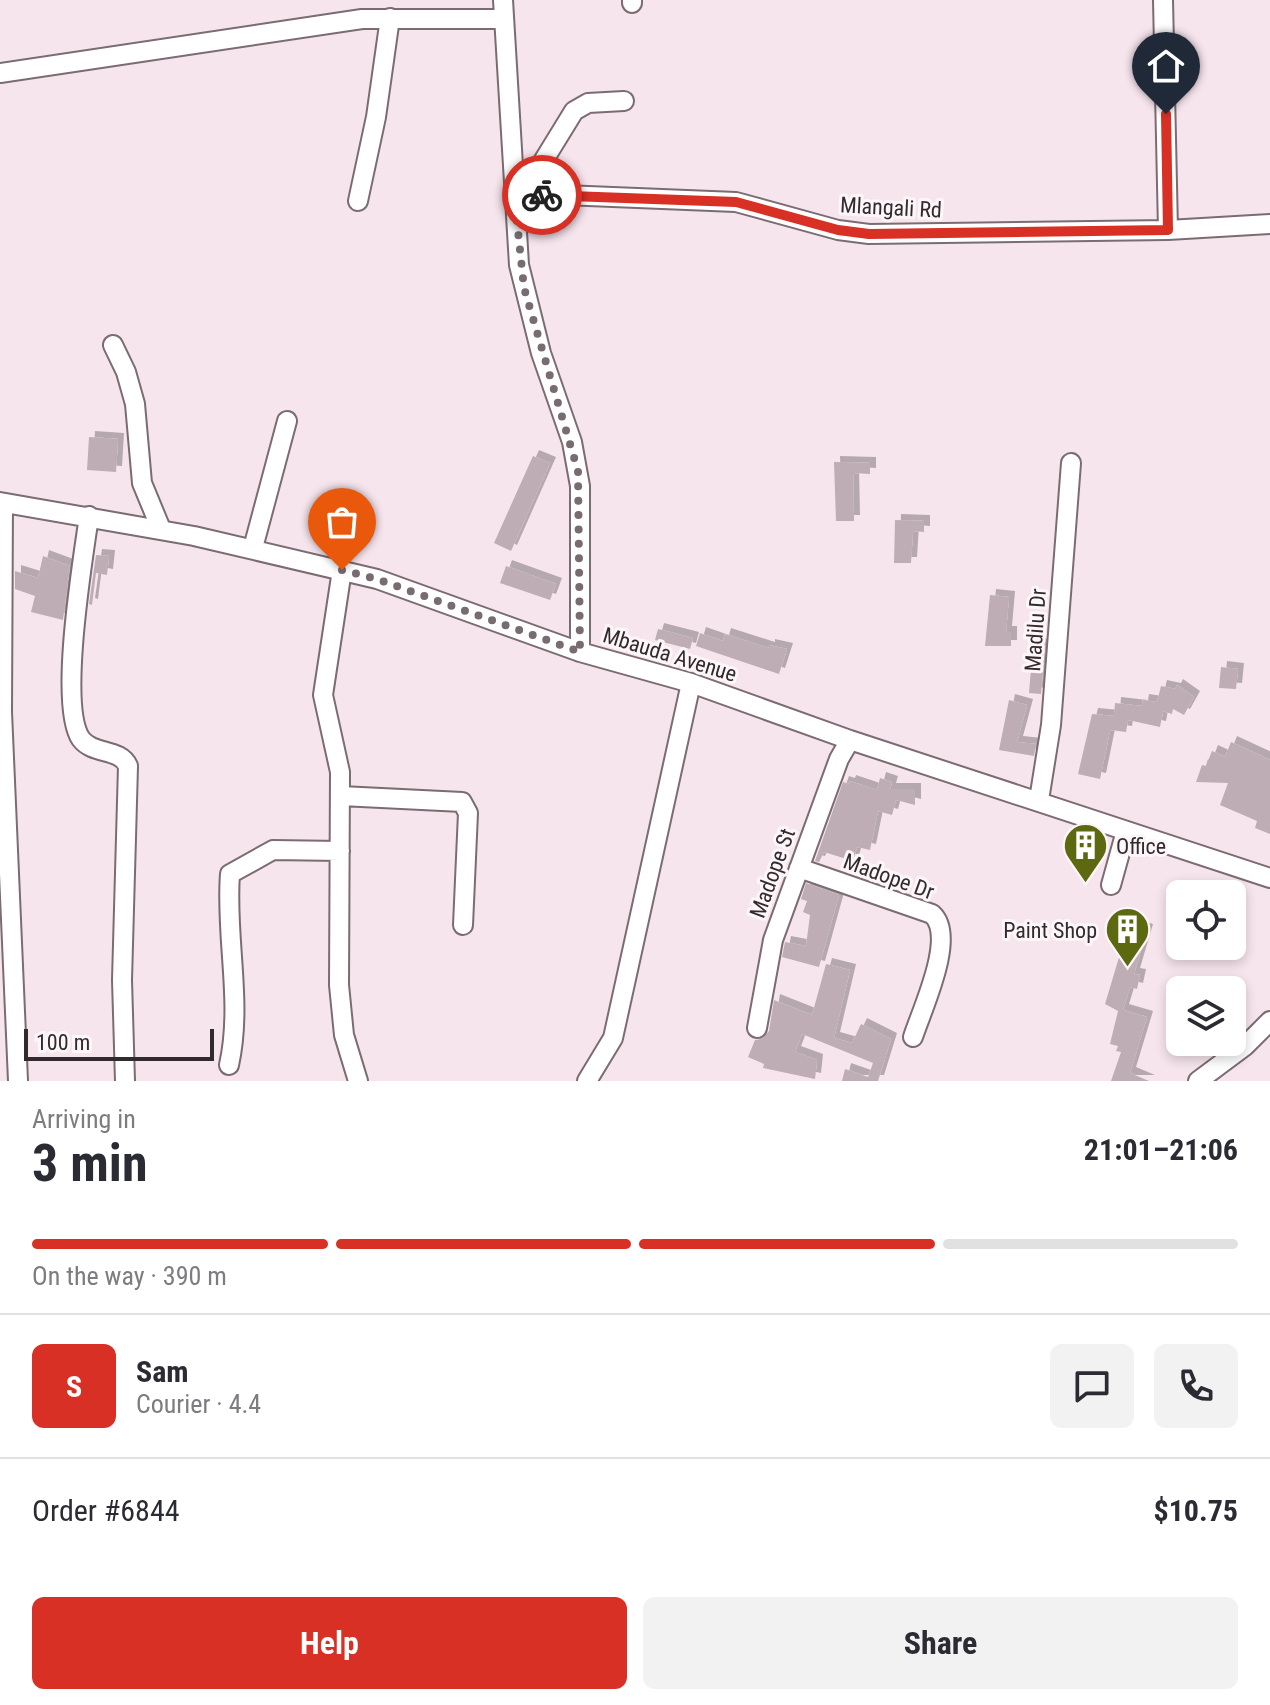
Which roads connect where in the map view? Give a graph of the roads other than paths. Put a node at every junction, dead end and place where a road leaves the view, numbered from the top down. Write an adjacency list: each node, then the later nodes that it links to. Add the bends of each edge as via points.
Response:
1 (503, 0): 4 (street)
2 (1163, 0): 10 (street)
3 (390, 18): 4 (street); 5 (street); 8 (street)
4 (503, 19): 7 (street)
5 (0, 73)
6 (624, 101): 7 (street, via 588,103 574,111)
7 (518, 194): 10 (street, Mlangali Rd, via 736,202 869,234); 19 (street, via 524,288 578,471)
8 (358, 201)
9 (1270, 224): 10 (street, Mlangali Rd)
10 (1168, 230)
11 (113, 345): 16 (street, via 135,404 142,483)
12 (287, 421): 17 (street)
13 (1071, 463): 23 (street, Madilu Dr, via 1051,725)
14 (2, 502): 15 (street, Mbauda Avenue); 34 (street, via 2,712)
15 (89, 516): 16 (street, Mbauda Avenue); 35 (street, via 77,607 73,719 90,747 122,758 128,766)
16 (161, 529): 17 (street, Mbauda Avenue)
17 (253, 548): 18 (street, Mbauda Avenue)
18 (342, 570): 19 (street, Mbauda Avenue); 22 (street, via 323,695)
19 (580, 652): 20 (street, Mbauda Avenue)
20 (691, 683): 21 (street, Mbauda Avenue); 37 (street, via 613,1038)
21 (850, 740): 23 (street, Mbauda Avenue); 26 (street, Madope St)
22 (341, 796): 25 (street); 29 (street, via 462,802 468,813)
23 (1039, 800): 24 (street, Mbauda Avenue)
24 (1126, 831): 27 (street, Mbauda Avenue); 28 (street)
25 (340, 851): 33 (street, via 273,850 230,874 227,919 234,1019); 36 (street, via 341,1011)
26 (799, 868): 31 (street, Madope St, via 769,955); 32 (street, Madope Dr, via 939,920 943,931 938,961)
27 (1270, 878)
28 (1111, 885)
29 (463, 925)
30 (1270, 1021): 38 (street)
31 (757, 1028)
32 (913, 1037)
33 (229, 1065)
34 (18, 1081)
35 (125, 1081)
36 (358, 1081)
37 (587, 1081)
38 (1198, 1081)

